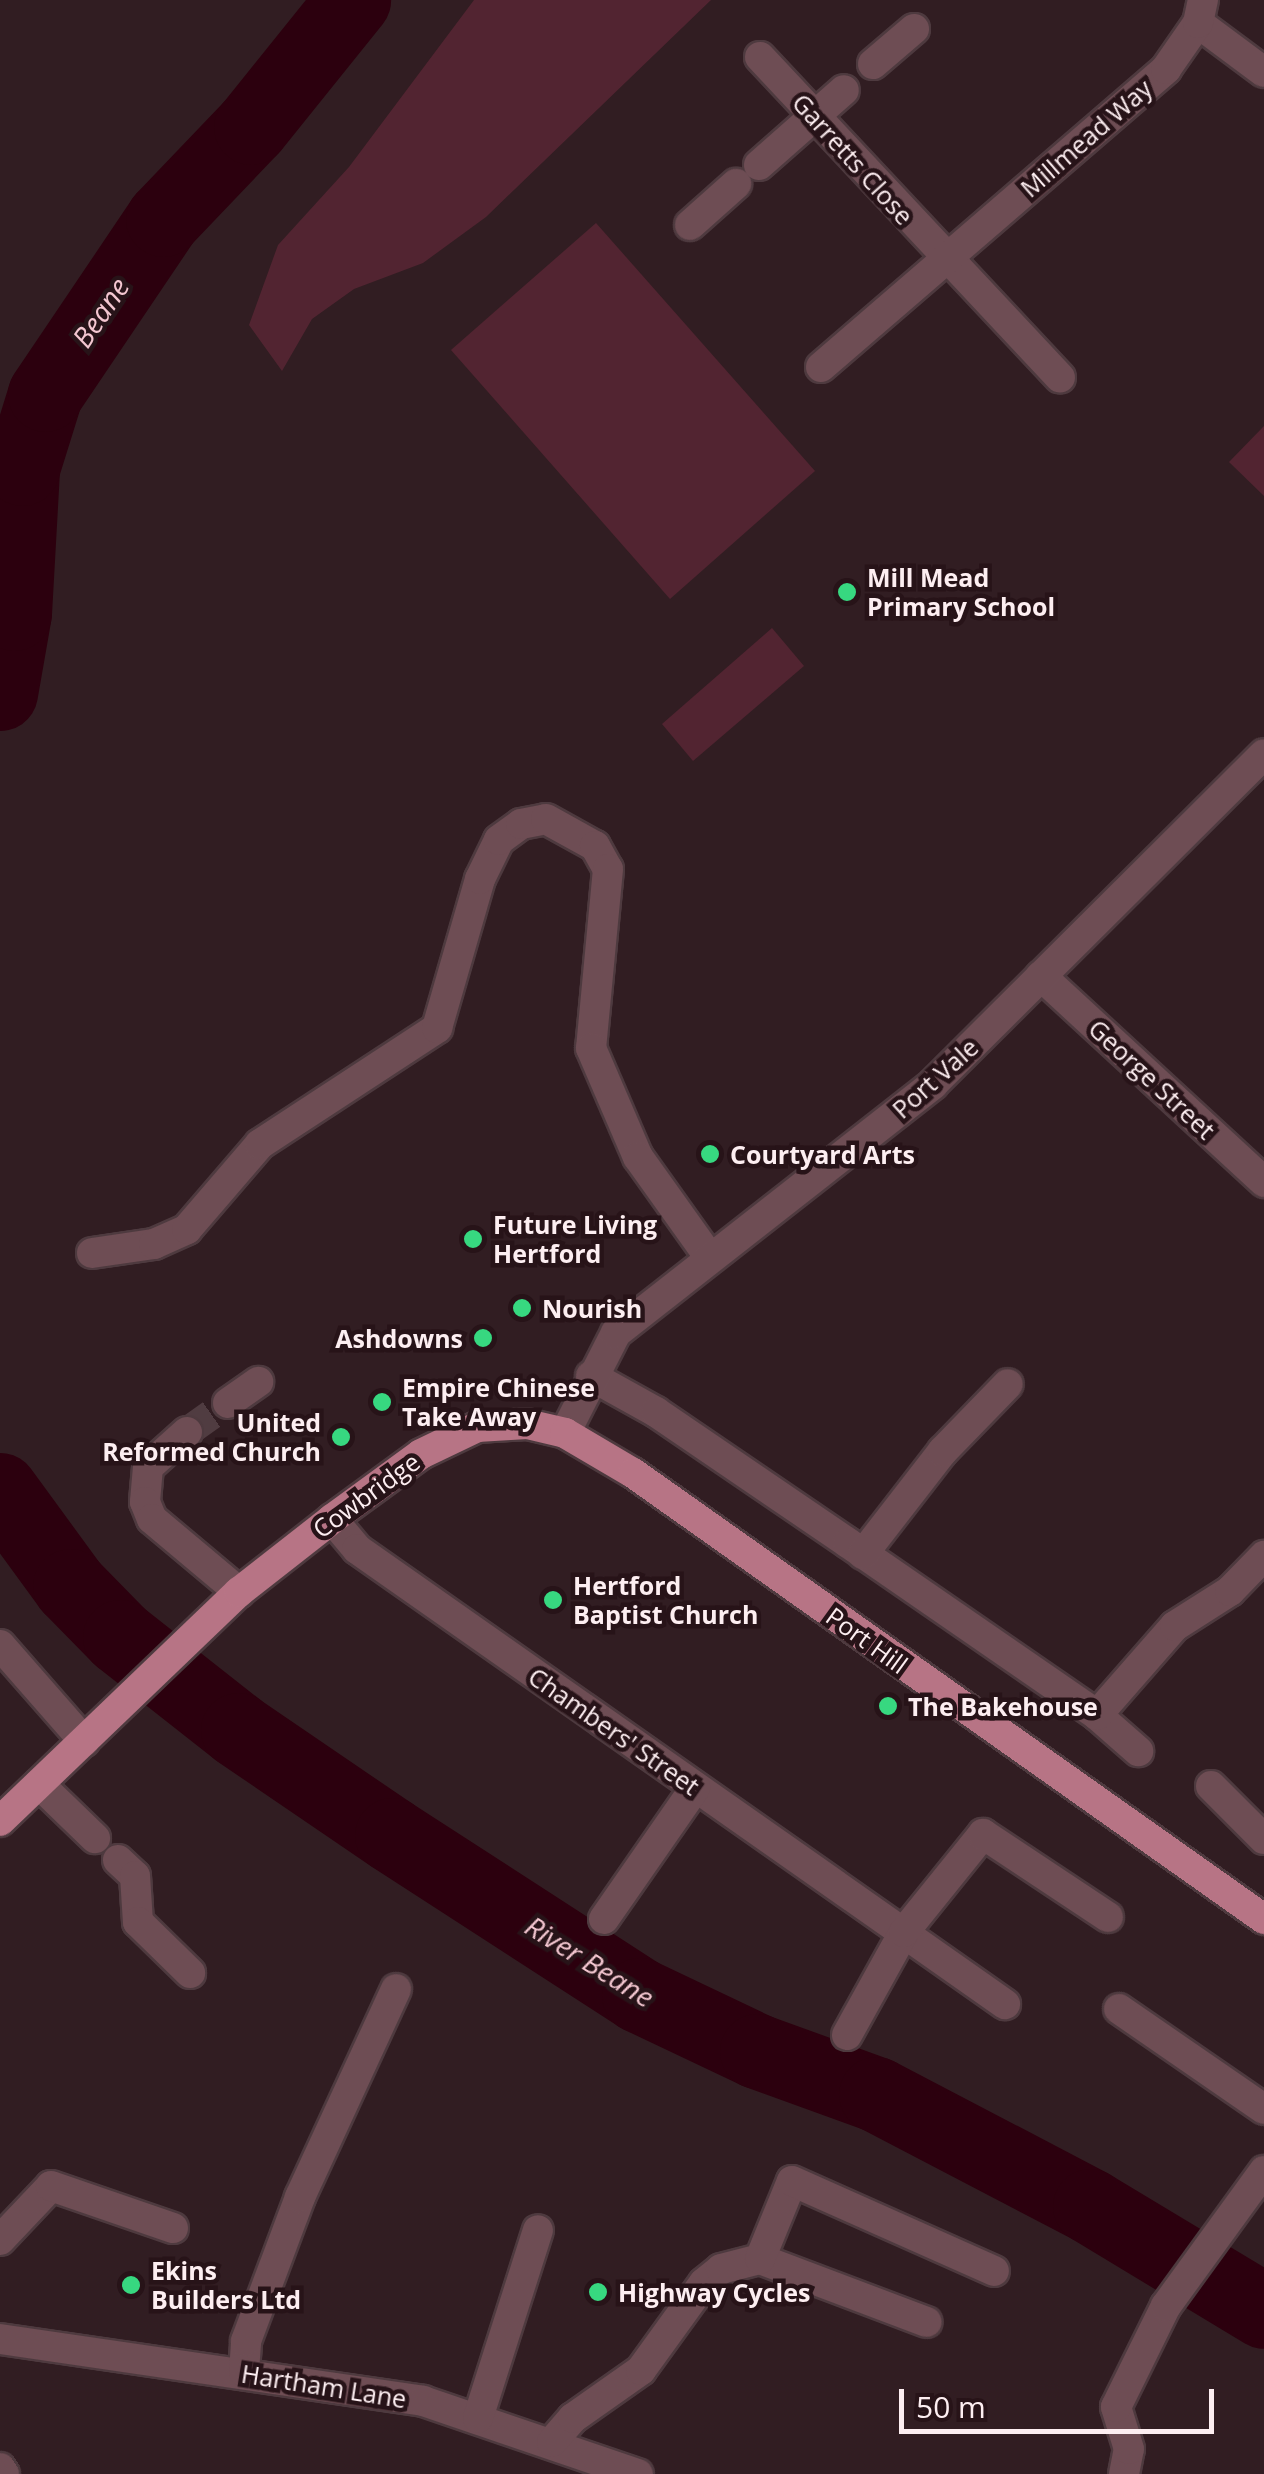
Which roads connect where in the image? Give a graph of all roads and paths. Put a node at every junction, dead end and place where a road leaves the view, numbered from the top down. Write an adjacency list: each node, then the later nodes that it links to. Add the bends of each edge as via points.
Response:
1 (1200, 11): 5 (street); 9 (street, Millmead Way, via 1166,68)
2 (914, 29): 4 (street)
3 (760, 57): 7 (street, Garretts Close)
4 (873, 64)
5 (1264, 72)
6 (844, 90): 7 (street)
7 (814, 116): 8 (street); 9 (street, Garretts Close)
8 (690, 225)
9 (946, 260): 10 (street, Millmead Way); 11 (street)
10 (821, 367)
11 (1060, 378)
12 (1264, 754): 13 (street, Port Vale)
13 (1041, 976): 14 (street, George Street); 16 (street, Port Vale, via 933,1084)
14 (1264, 1182)
15 (92, 1253): 16 (street, via 154,1244 187,1229 260,1144 438,1028 480,879 500,840 521,824 546,819 596,846 608,869 591,1048 638,1157)
16 (710, 1258): 17 (street, Port Vale, via 616,1333)
17 (590, 1376): 22 (street, Port Vale); 24 (street, via 656,1412)
18 (258, 1382): 20 (street)
19 (1008, 1384): 24 (street, via 943,1452)
20 (228, 1403)
21 (187, 1432): 26 (street, via 148,1467 145,1502 152,1519)
22 (565, 1434): 23 (main road, Cowbridge, via 527,1424 477,1428 421,1454); 40 (main road, Port Hill, via 632,1473)
23 (332, 1519): 26 (main road, Cowbridge); 33 (street, Chambers' Street, via 358,1548)
24 (863, 1554): 28 (street)
25 (1264, 1556): 28 (street, via 1230,1591 1175,1626)
26 (239, 1592): 29 (main road, Cowbridge)
27 (0, 1645): 29 (street)
28 (1097, 1715): 30 (street)
29 (84, 1741): 31 (main road, Cowbridge)
30 (1138, 1751)
31 (39, 1784): 34 (main road, Cowbridge); 35 (street)
32 (1211, 1786): 36 (street)
33 (694, 1788): 39 (street); 41 (street, Chambers' Street)
34 (0, 1822)
35 (95, 1838)
36 (1264, 1839)
37 (118, 1860): 42 (street, via 136,1876 138,1922)
38 (1108, 1918): 41 (street, via 983,1834)
39 (604, 1919)
40 (1264, 1920)
41 (904, 1932): 44 (street, Chambers' Street); 46 (street)
42 (190, 1973)
43 (396, 1989): 57 (street, via 300,2197 246,2341)
44 (1005, 2004)
45 (1119, 2009): 47 (street)
46 (848, 2034)
47 (1264, 2109)
48 (1264, 2171): 49 (street)
49 (1254, 2205): 61 (street, via 1216,2237 1166,2306 1116,2407 1129,2449)
50 (174, 2228): 52 (street, via 51,2186)
51 (538, 2230): 58 (street)
52 (0, 2240)
53 (760, 2259): 54 (street, via 792,2181); 55 (street); 59 (street, via 721,2269 704,2283 641,2370 573,2418)
54 (994, 2271)
55 (927, 2322)
56 (0, 2339): 57 (street, Hartham Lane)
57 (244, 2372): 58 (street, Hartham Lane, via 422,2401)
58 (478, 2418): 59 (street, Hartham Lane)
59 (552, 2442): 60 (street, Hartham Lane)
60 (638, 2474)
61 (1124, 2474)

